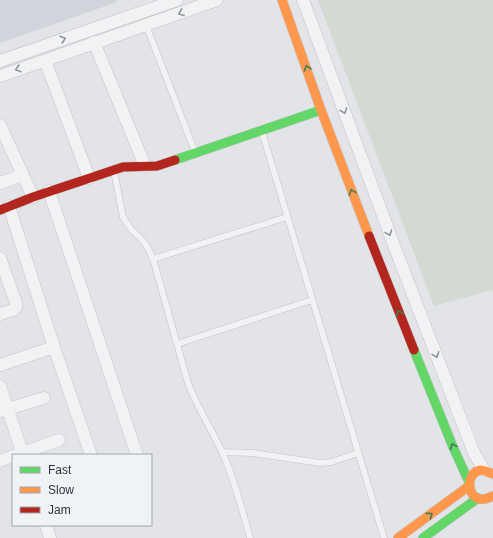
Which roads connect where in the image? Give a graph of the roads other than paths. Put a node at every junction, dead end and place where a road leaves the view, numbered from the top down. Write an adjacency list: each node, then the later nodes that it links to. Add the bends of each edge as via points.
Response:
1 (177, 0): 8 (street, one-way to 1)
2 (217, 0): 5 (street, one-way to 5)
3 (282, 0): 10 (street, one-way to 3)
4 (303, 0): 42 (street, one-way to 42, via 474,453)
5 (146, 25): 6 (street); 13 (lane)
6 (94, 42): 7 (street); 14 (street)
7 (45, 60): 9 (street, one-way to 9); 17 (street)
8 (0, 61)
9 (0, 76)
10 (321, 110): 12 (street); 43 (street, one-way to 10, via 376,257)
11 (0, 125): 16 (street)
12 (262, 130): 13 (street); 22 (lane)
13 (196, 154): 14 (street, via 157,166)
14 (145, 166): 15 (street, via 123,166)
15 (113, 169): 17 (street); 23 (lane, via 123,217 144,242)
16 (22, 175): 18 (street); 20 (street)
17 (89, 178): 19 (street)
18 (0, 183)
19 (49, 191): 20 (street); 39 (street)
20 (33, 197): 21 (street)
21 (5, 208): 28 (street)
22 (287, 217): 23 (lane); 25 (lane)
23 (153, 259): 27 (lane)
24 (1, 264): 26 (street, via 16,307)
25 (312, 300): 27 (lane); 35 (lane)
26 (0, 314)
27 (177, 344): 34 (lane, via 194,399)
28 (54, 347): 29 (street); 38 (street)
29 (0, 365)
30 (0, 386): 32 (street)
31 (44, 398): 32 (street)
32 (4, 410): 36 (street)
33 (59, 440): 37 (street)
34 (222, 452): 35 (lane, via 253,453 320,463); 48 (lane, via 234,481)
35 (358, 453): 49 (lane)
36 (19, 454)
37 (22, 454)
38 (91, 454)
39 (137, 454)
40 (12, 457): 41 (street)
41 (0, 461)
42 (489, 469): 43 (street, via 477,472)
43 (469, 484): 45 (street, via 472,493); 50 (street, one-way to 43)
44 (493, 496): 45 (street, via 484,500)
45 (478, 498): 51 (street)
46 (46, 526): 47 (street)
47 (50, 538)
48 (250, 538)
49 (384, 538)
50 (398, 538)
51 (423, 538)

